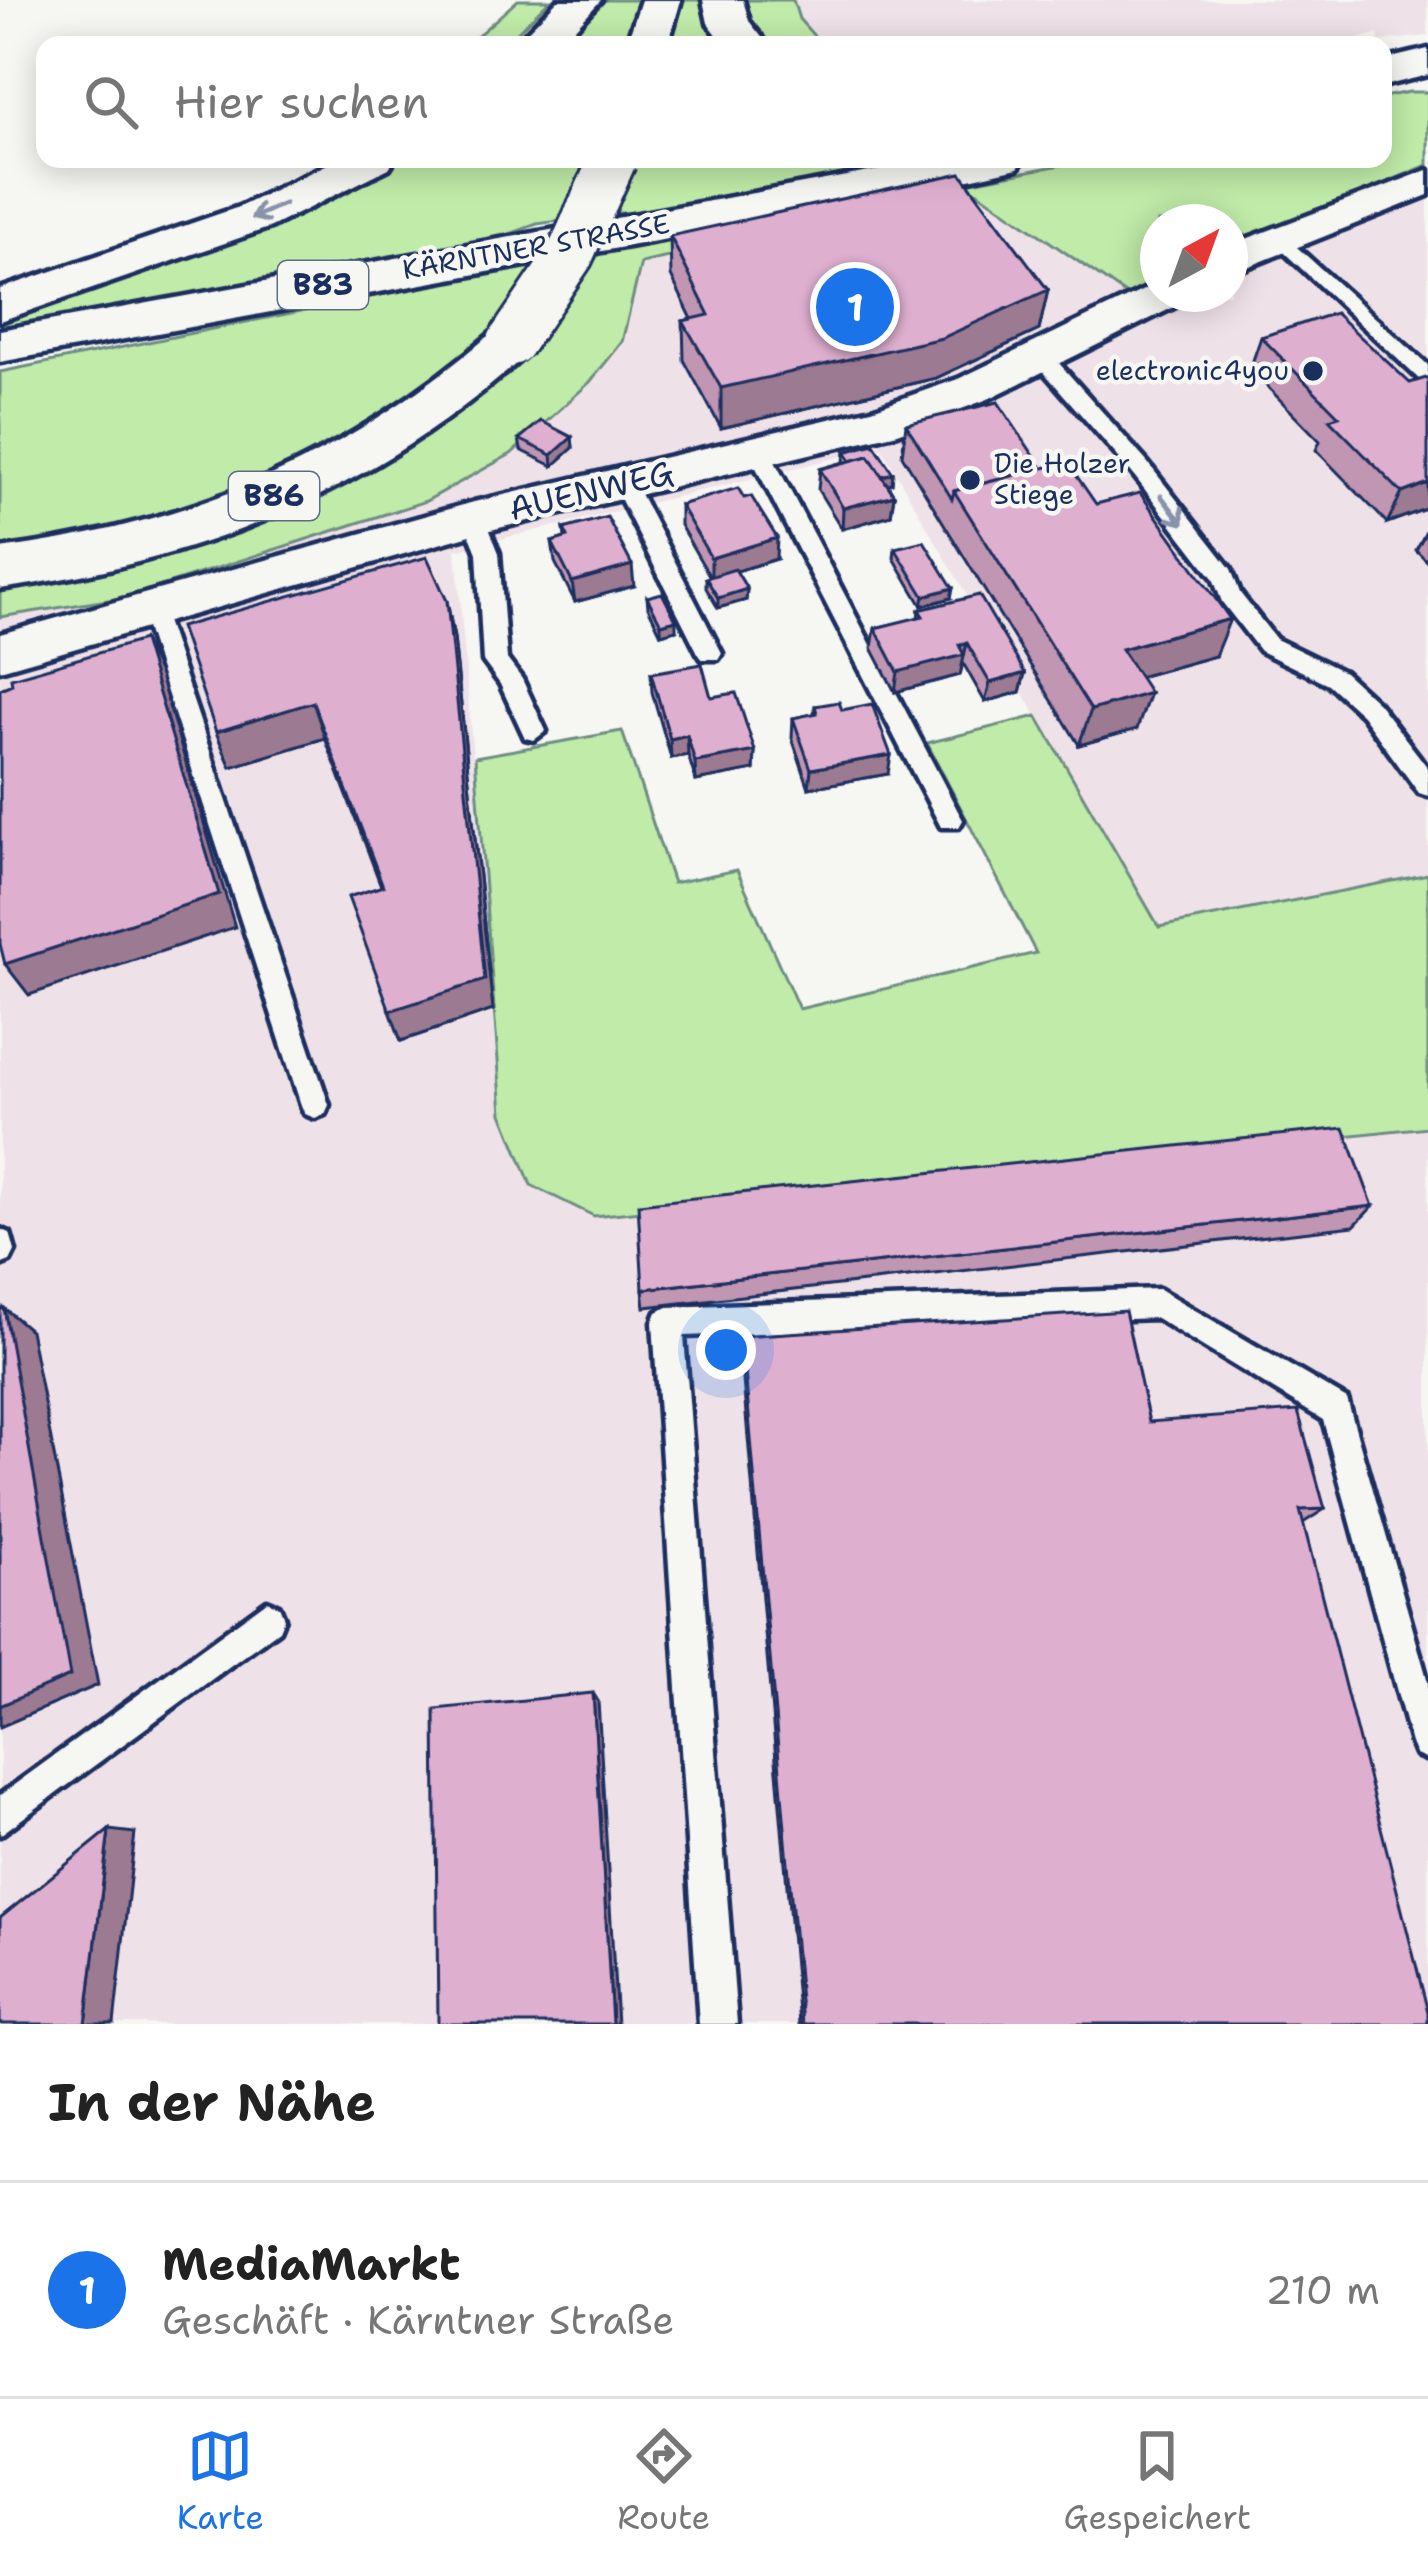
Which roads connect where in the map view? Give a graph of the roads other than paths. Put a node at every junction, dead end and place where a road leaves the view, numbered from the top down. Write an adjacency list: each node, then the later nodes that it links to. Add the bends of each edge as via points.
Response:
1 (581, 0): 4 (main road)
2 (661, 0): 5 (main road)
3 (723, 0): 6 (main road)
4 (544, 36)
5 (650, 36)
6 (740, 36)
7 (1428, 62): 8 (main road)
8 (1392, 71)
9 (355, 168): 15 (main road, one-way to 15, via 255,217)
10 (609, 168): 25 (main road, B86, bridge, via 544,303 511,342 404,428 324,475 237,512 152,539)
11 (960, 168): 17 (main road, KÄRNTNER STRASSE / B83)
12 (1428, 182): 13 (street)
13 (1279, 237): 14 (street); 21 (lane)
14 (1248, 252)
15 (0, 306)
16 (1140, 308): 19 (street, AUENWEG)
17 (122, 321): 18 (main road, KÄRNTNER STRASSE / B83); 20 (main road, via 77,349)
18 (0, 346)
19 (1042, 357): 22 (street, AUENWEG, via 882,422); 30 (lane, one-way to 30, via 1140,468 1268,645 1336,678)
20 (0, 364)
21 (1428, 376)
22 (759, 452): 23 (street, AUENWEG); 31 (lane)
23 (623, 482): 24 (street, AUENWEG); 28 (lane)
24 (474, 518): 26 (street, AUENWEG); 29 (lane, via 488,553 495,661)
25 (0, 568)
26 (151, 609): 27 (street, AUENWEG); 32 (lane)
27 (0, 652)
28 (710, 653)
29 (534, 731)
30 (1428, 786)
31 (950, 820)
32 (314, 1105)
33 (267, 1618): 35 (lane)
34 (1428, 1743): 36 (lane, via 1336,1410 1159,1303 668,1322)
35 (0, 1817)
36 (718, 2024)

